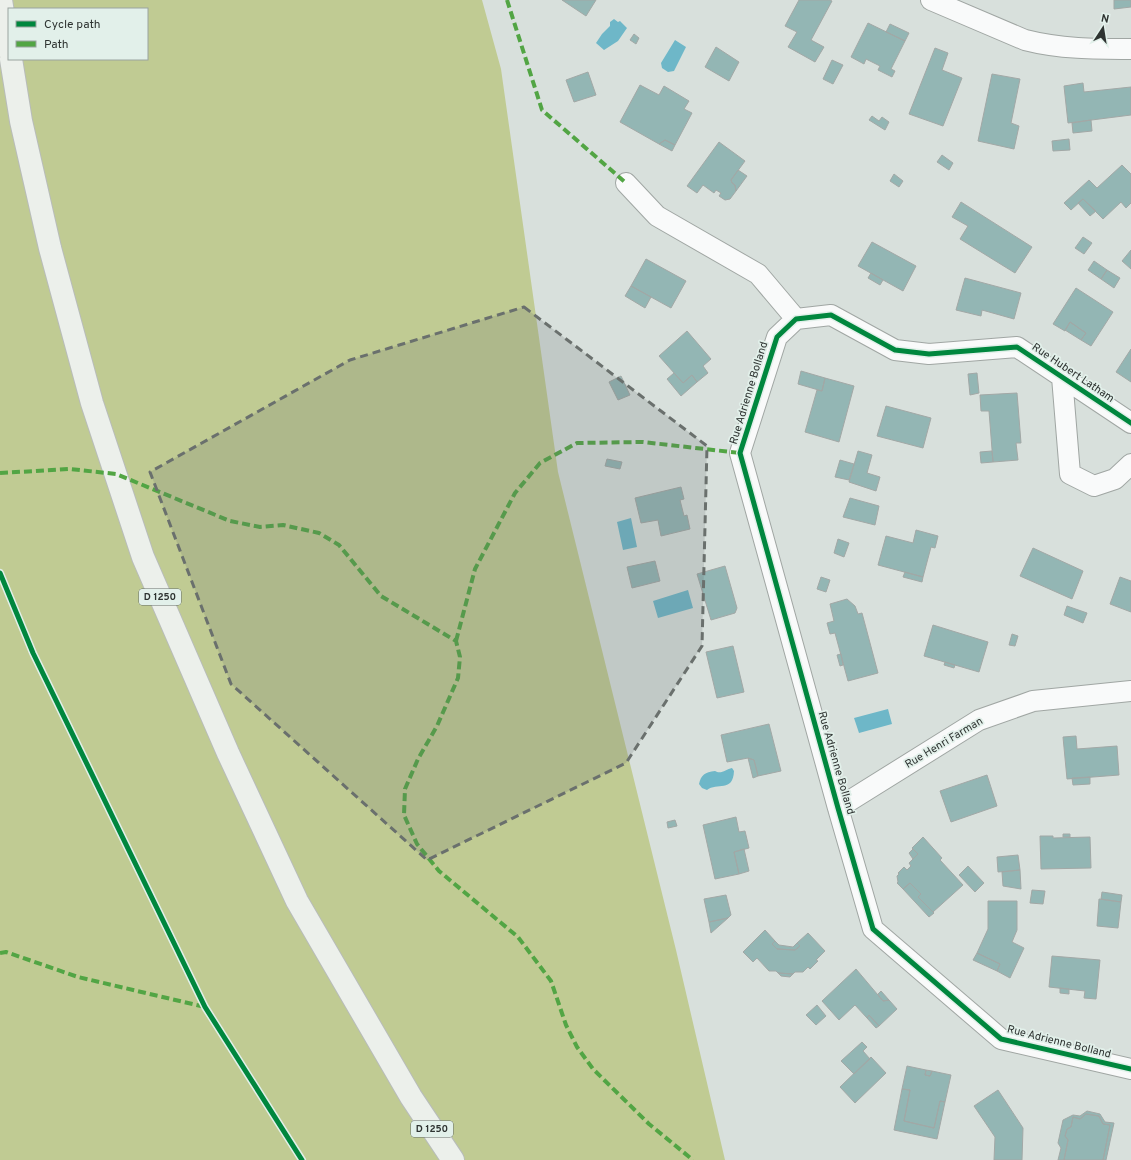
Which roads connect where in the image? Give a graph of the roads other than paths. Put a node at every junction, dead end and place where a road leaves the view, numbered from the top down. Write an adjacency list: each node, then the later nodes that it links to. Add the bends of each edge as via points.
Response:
1 (1, 0): 3 (main road)
2 (931, 0): 4 (street, via 1040,44 1078,49)
3 (8, 44)
4 (1131, 49)
5 (10, 60): 14 (main road, D 1250, via 21,121 50,248 92,403 143,557 228,753 297,902 411,1097)
6 (626, 183): 7 (street, via 658,216 758,274)
7 (796, 319): 8 (street, Rue Hubert Latham, via 831,314 895,350 929,354 1017,347); 12 (street, Rue Adrienne Bolland, via 777,337 740,453)
8 (1062, 377): 9 (street, Rue Hubert Latham); 10 (street, via 1070,474 1094,486 1115,479)
9 (1131, 423)
10 (1131, 464)
11 (1131, 691): 12 (street, Rue Henri Farman, via 1033,702 979,720)
12 (838, 808): 13 (street, Rue Adrienne Bolland, via 873,929 1001,1039)
13 (1131, 1069)
14 (453, 1160)

